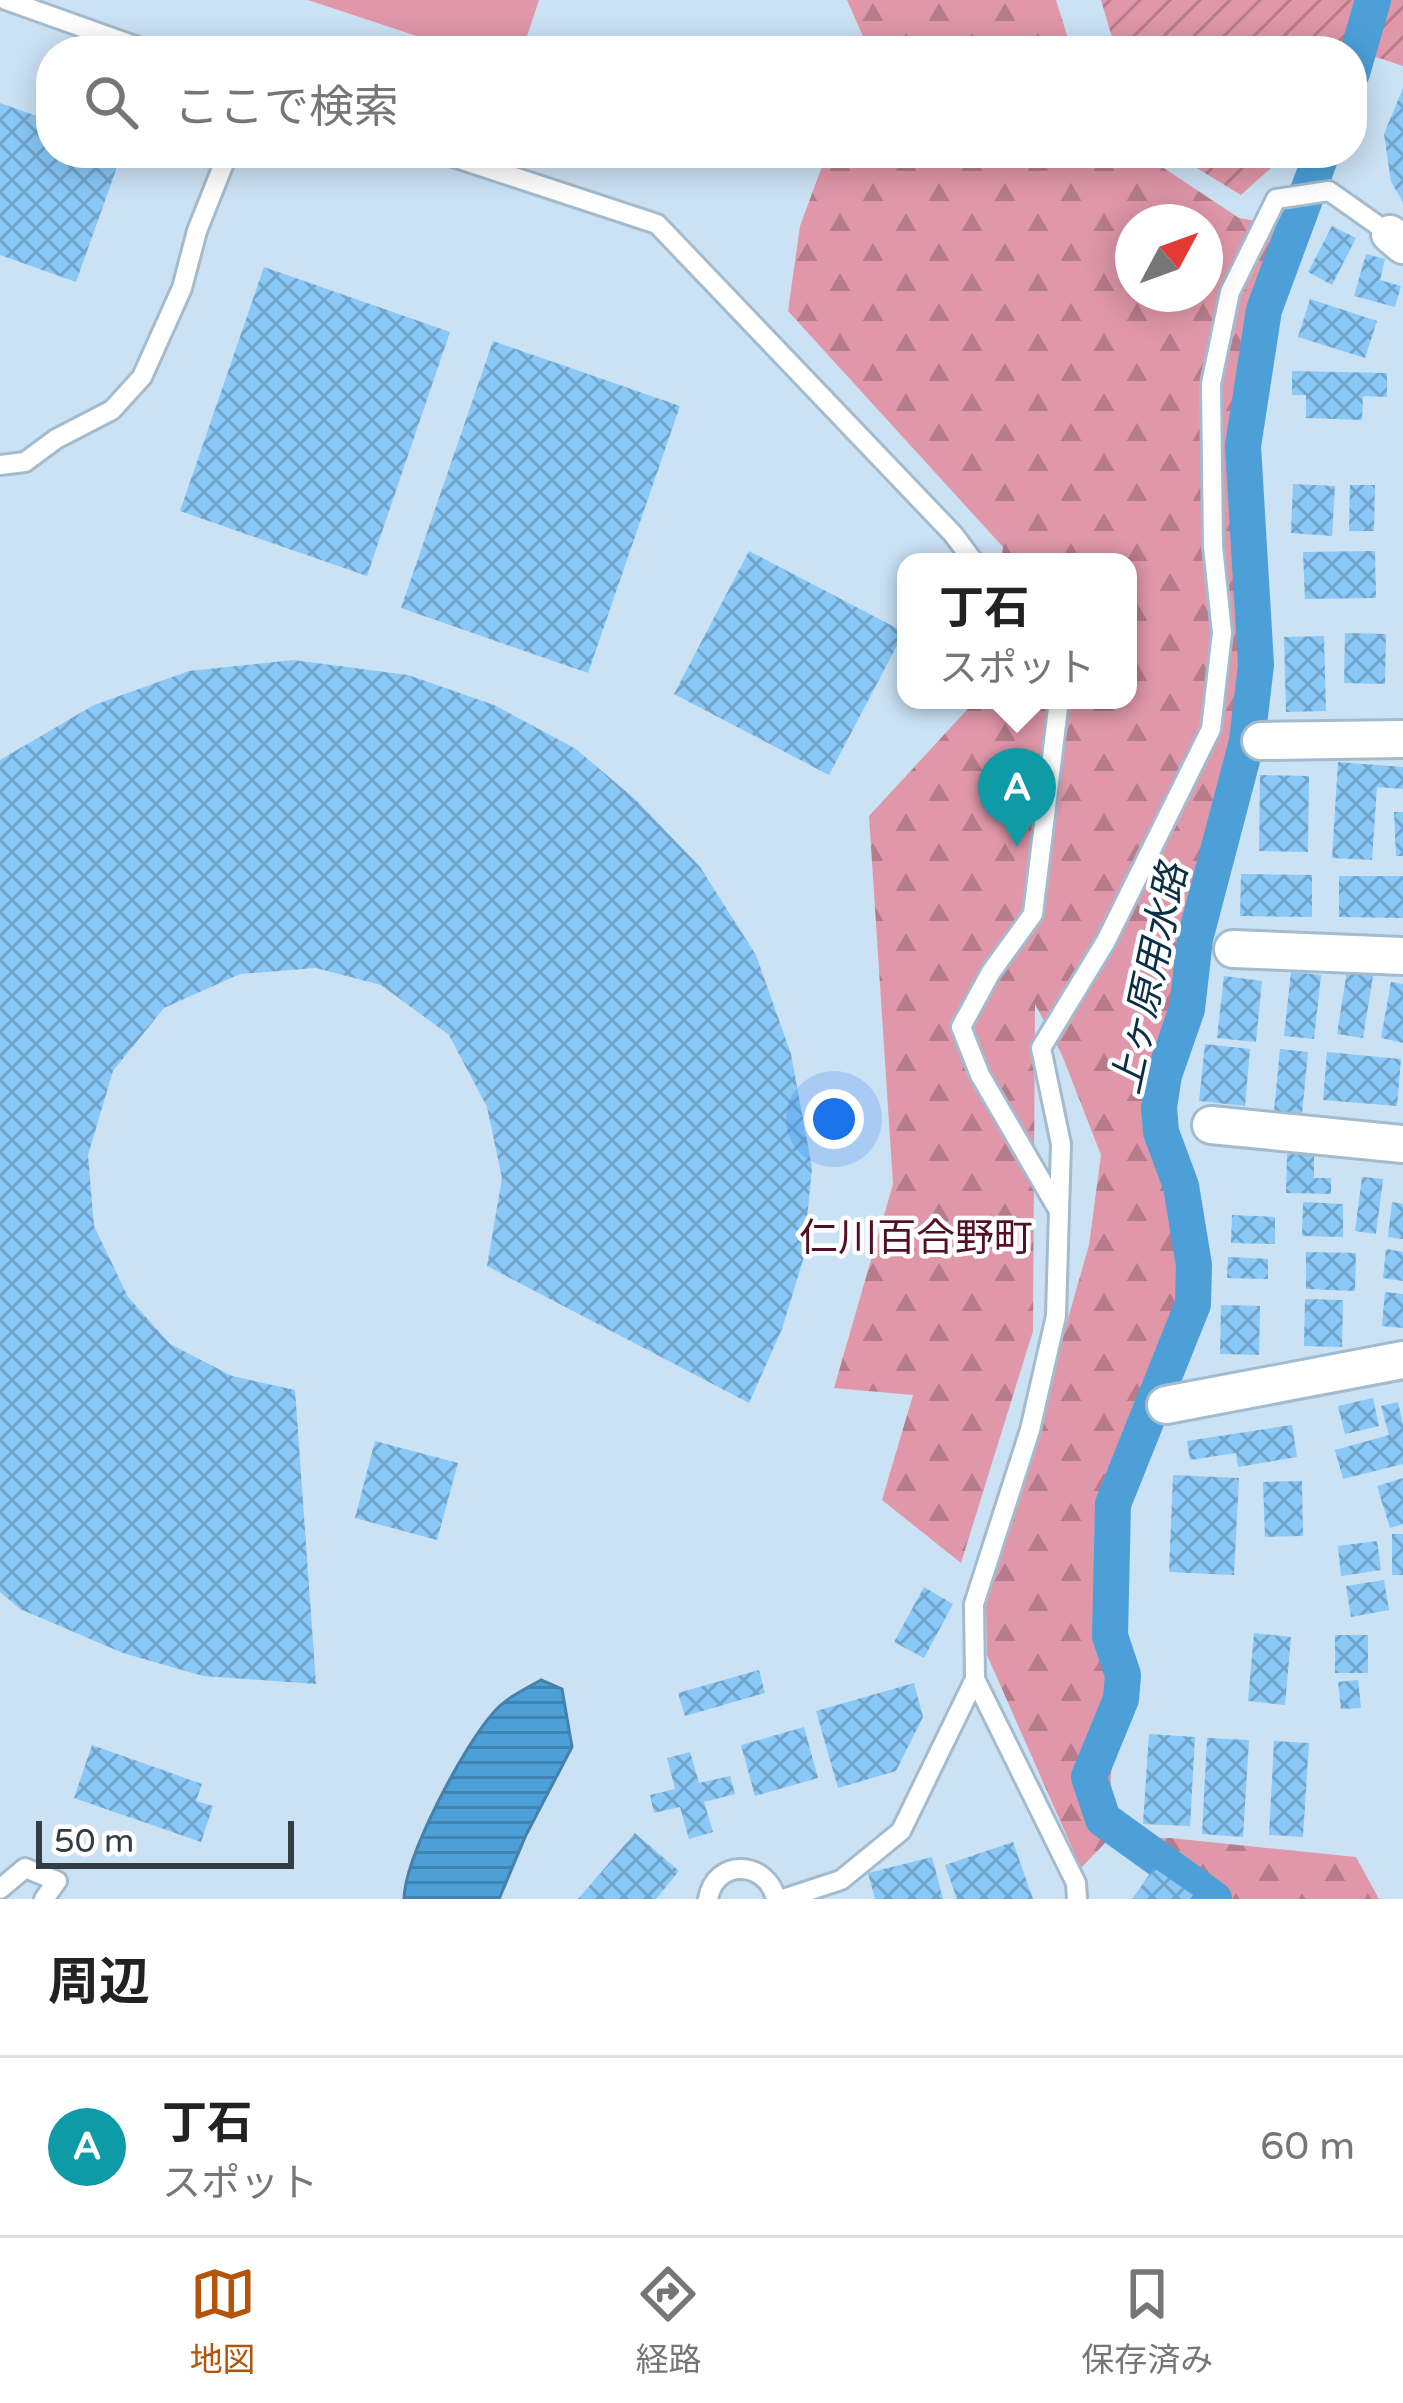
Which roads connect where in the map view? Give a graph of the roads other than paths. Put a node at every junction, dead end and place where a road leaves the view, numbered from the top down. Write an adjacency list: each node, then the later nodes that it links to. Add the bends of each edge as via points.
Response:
1 (6, 0): 2 (lane)
2 (107, 36)
3 (223, 168): 6 (lane, via 142,377 112,410 25,462)
4 (487, 168): 7 (lane, via 657,224)
5 (1396, 240): 15 (lane, via 1329,191 1276,199 1230,292 1211,384 1222,633 1211,729 1106,941 1041,1048 1061,1144)
6 (0, 465)
7 (967, 553)
8 (1058, 709): 15 (lane, via 1034,914 961,1027 980,1075)
9 (1403, 739): 10 (street)
10 (1261, 741)
11 (1233, 949): 12 (street)
12 (1403, 956)
13 (1210, 1125): 14 (street)
14 (1403, 1144)
15 (1060, 1211): 18 (lane, via 1056,1316 1030,1430 974,1604)
16 (1403, 1360): 17 (street)
17 (1166, 1405)
18 (975, 1679): 22 (lane, via 902,1831 842,1880); 23 (lane, via 1076,1882)
19 (0, 1888): 20 (lane, via 26,1868 57,1881)
20 (44, 1899)
21 (707, 1899): 22 (lane, via 718,1877 746,1868 767,1879)
22 (780, 1899)
23 (1077, 1899)

